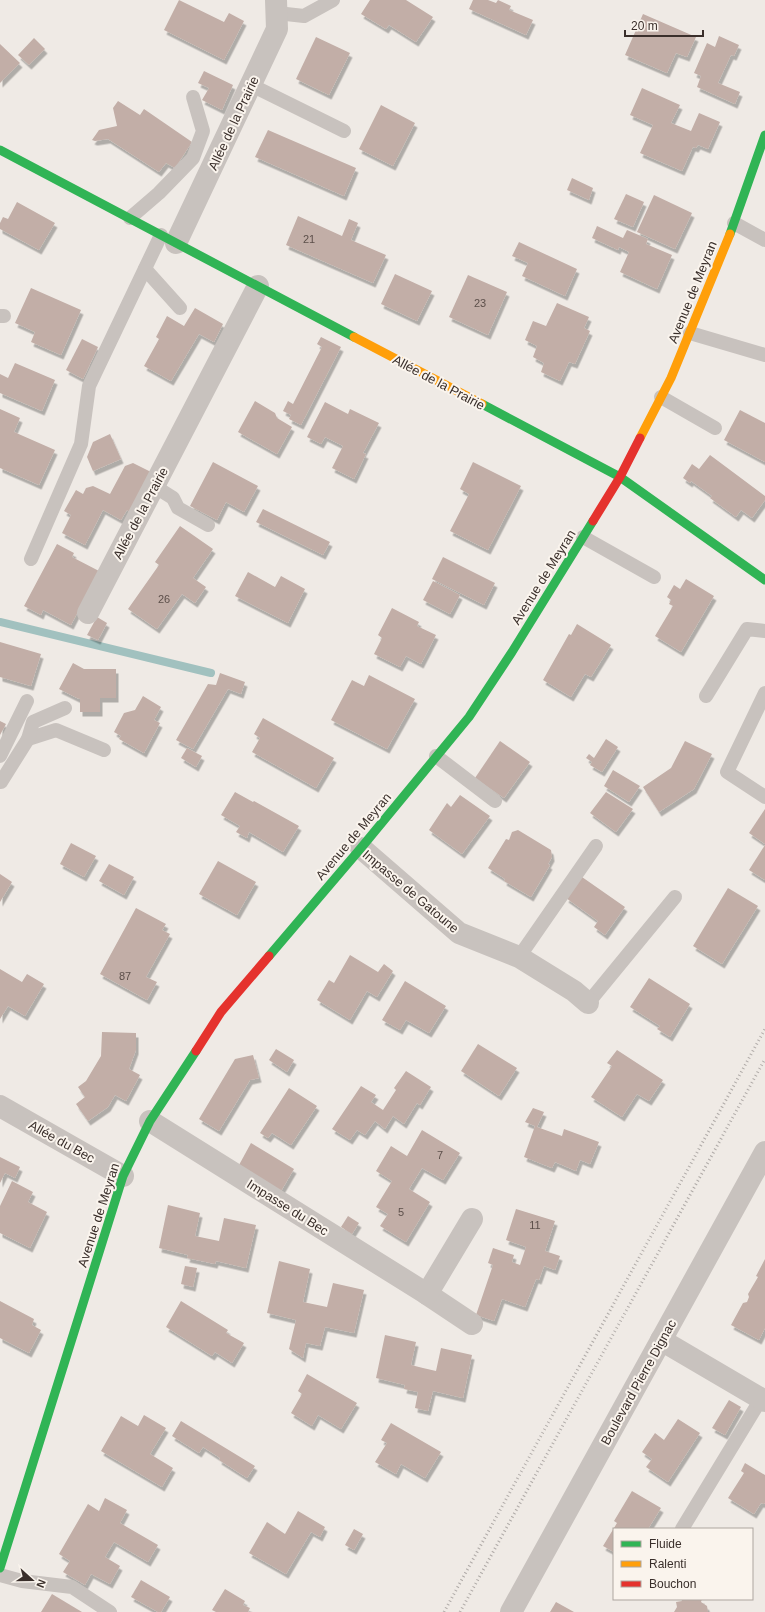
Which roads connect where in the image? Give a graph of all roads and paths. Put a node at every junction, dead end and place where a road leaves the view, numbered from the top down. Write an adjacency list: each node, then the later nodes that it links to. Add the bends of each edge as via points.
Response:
1 (333, 0): 2 (lane, via 304,16)
2 (276, 6): 3 (street, Allée de la Prairie, via 277,29)
3 (251, 85): 5 (lane); 10 (street, Allée de la Prairie)
4 (193, 97): 8 (lane, via 203,131 193,158)
5 (344, 131)
6 (765, 135): 9 (street, Avenue de Meyran)
7 (0, 150): 8 (street, Allée de la Prairie)
8 (130, 218): 10 (street, Allée de la Prairie)
9 (734, 222): 11 (lane); 15 (street, Avenue de Meyran)
10 (169, 239): 12 (lane); 13 (street, Allée de la Prairie)
11 (765, 240)
12 (145, 269): 14 (lane); 23 (lane, via 89,386 81,444)
13 (258, 286): 19 (street, Allée de la Prairie); 20 (street, Allée de la Prairie)
14 (180, 308)
15 (690, 332): 16 (lane); 17 (street, Avenue de Meyran)
16 (765, 355)
17 (661, 397): 18 (lane); 19 (street, Avenue de Meyran)
18 (715, 428)
19 (620, 477): 22 (street, Avenue de Meyran); 25 (street, Allée de la Prairie)
20 (154, 486): 21 (lane, via 173,498 178,508); 26 (street, Allée de la Prairie)
21 (208, 525)
22 (583, 537): 24 (lane); 35 (street, Avenue de Meyran, via 469,717)
23 (31, 559)
24 (654, 577)
25 (765, 580)
26 (88, 613)
27 (765, 631): 29 (lane, via 747,630)
28 (765, 693): 37 (lane, via 727,772)
29 (706, 696)
30 (27, 701): 34 (lane)
31 (65, 708): 32 (lane, via 33,722)
32 (28, 740): 33 (lane, via 56,730); 36 (lane)
33 (104, 750)
34 (0, 756)
35 (436, 756): 38 (lane); 40 (street, Avenue de Meyran)
36 (0, 781)
37 (765, 797)
38 (495, 801)
39 (596, 846): 42 (lane)
40 (361, 848): 42 (street, Impasse de Gatoune, via 459,933); 45 (street, Avenue de Meyran, via 221,1012)
41 (675, 897): 43 (lane)
42 (519, 956): 43 (street, Impasse de Gatoune, via 574,991)
43 (588, 1003)
44 (0, 1106): 47 (street, Allée du Bec)
45 (150, 1121): 47 (street, Avenue de Meyran); 49 (street, Impasse du Bec)
46 (765, 1152): 51 (street, Boulevard Pierre Dignac)
47 (123, 1176): 54 (street, Avenue de Meyran)
48 (472, 1219): 49 (street)
49 (427, 1294): 50 (street, Impasse du Bec)
50 (472, 1324)
51 (661, 1340): 52 (street); 57 (street, Boulevard Pierre Dignac)
52 (763, 1400): 53 (lane)
53 (683, 1528)
54 (0, 1568)
55 (0, 1575): 56 (lane, via 22,1581 72,1587)
56 (110, 1612)
57 (511, 1612)

